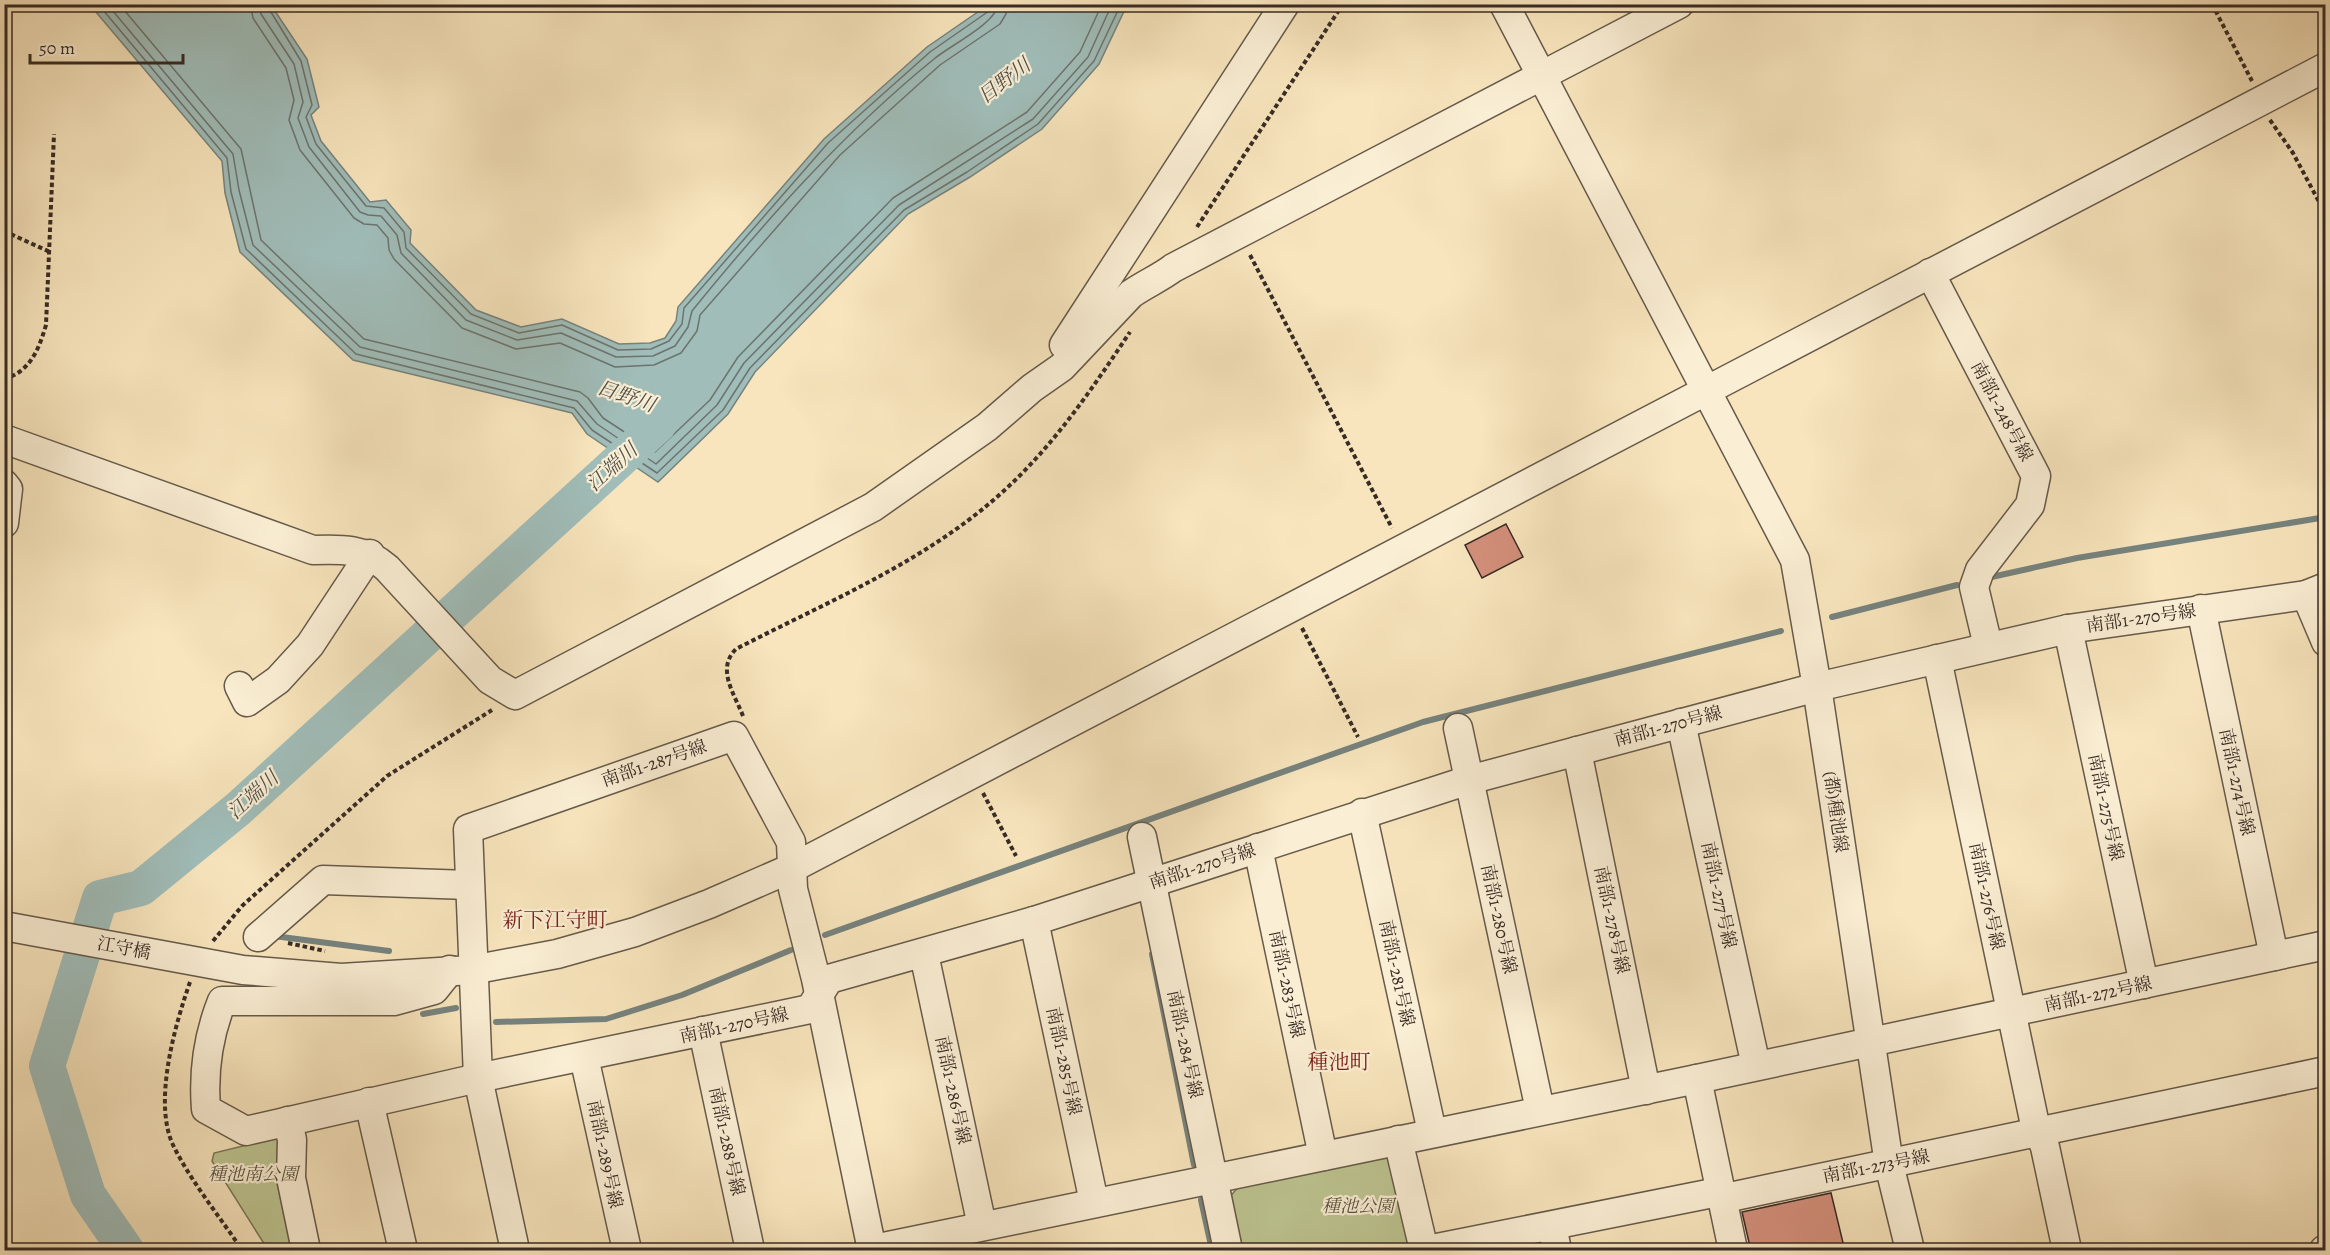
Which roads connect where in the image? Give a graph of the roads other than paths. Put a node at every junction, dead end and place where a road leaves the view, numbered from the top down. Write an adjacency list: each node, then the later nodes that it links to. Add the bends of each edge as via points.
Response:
1 (1285, 4): 7 (street, via 1078,325)
2 (1504, 4): 5 (street, (都)種池線)
3 (1679, 4): 5 (street)
4 (2325, 67): 6 (street, 江守橋)
5 (1542, 77): 7 (street, via 1173,268 1131,294 1062,367); 8 (street, (都)種池線)
6 (1930, 273): 8 (street, 江守橋); 17 (street, 南部1-248号線, via 2037,477 2030,505 1980,570 1974,587)
7 (1032, 388): 12 (street, via 987,427 873,507 515,695 490,680)
8 (1707, 391): 20 (street, (都)種池線, via 1795,560); 28 (street, 江守橋)
9 (4, 439): 12 (street, via 313,550 338,550)
10 (4, 484): 11 (street, via 8,489)
11 (4, 523)
12 (380, 563): 19 (street, via 278,680 247,702)
13 (2316, 591): 14 (street, 南部1-270号線); 16 (street)
14 (2201, 609): 15 (street, 南部1-270号線); 36 (street, 南部1-274号線)
15 (2068, 629): 17 (street, 南部1-270号線); 38 (street, 南部1-275号線)
16 (2325, 642)
17 (1988, 646): 18 (street, 南部1-270号線)
18 (1937, 659): 20 (street, 南部1-270号線); 40 (street, 南部1-276号線)
19 (239, 686)
20 (1817, 687): 21 (street, 南部1-270号線); 42 (street, (都)種池線)
21 (1681, 723): 23 (street, 南部1-270号線); 44 (street, 南部1-277号線)
22 (1458, 728): 24 (street, 南部1-280号線)
23 (1577, 751): 24 (street, 南部1-270号線); 48 (street, 南部1-278号線)
24 (1469, 780): 25 (street, 南部1-270号線); 50 (street, 南部1-280号線)
25 (1362, 813): 27 (street, 南部1-270号線); 52 (street, 南部1-281号線)
26 (1142, 837): 29 (street, 南部1-284号線)
27 (1258, 848): 29 (street, 南部1-270号線); 55 (street, 南部1-283号線)
28 (794, 867): 30 (street, 南部1-287号線, via 791,842 734,736 468,830); 37 (street, 江守橋, via 634,932 557,954); 39 (street, 南部1-287号線, via 793,890)
29 (1152, 882): 31 (street, 南部1-270号線); 57 (street, 南部1-284号線)
30 (469, 885): 33 (street, via 323,880); 37 (street, 南部1-287号線)
31 (1034, 921): 35 (street, 南部1-270号線); 59 (street, 南部1-285号線)
32 (4, 926): 37 (street, 江守橋, via 204,954 243,970 341,978)
33 (258, 937)
34 (2325, 945): 36 (street, 南部1-272号線)
35 (924, 954): 39 (street, 南部1-270号線, via 829,979); 60 (street, 南部1-286号線)
36 (2274, 956): 38 (street, 南部1-272号線)
37 (461, 970): 46 (street, 南部1-287号線); 51 (street, 南部1-270号線, via 434,990 394,1001 222,1001 207,1051 206,1109 246,1131)
38 (2144, 984): 40 (street, 南部1-272号線)
39 (819, 996): 41 (street, 南部1-270号線, via 810,1010); 62 (street, 南部1-287号線)
40 (2012, 1013): 42 (street, 南部1-272号線); 53 (street, 南部1-276号線)
41 (703, 1031): 43 (street, 南部1-270号線); 67 (street, 南部1-288号線)
42 (1870, 1042): 44 (street, 南部1-272号線); 56 (street, (都)種池線)
43 (584, 1057): 46 (street, 南部1-270号線); 66 (street, 南部1-289号線)
44 (1756, 1066): 47 (street, 南部1-272号線)
45 (2325, 1071): 53 (street, 南部1-273号線)
46 (478, 1078): 49 (street, 南部1-270号線); 65 (street, 南部1-287号線)
47 (1697, 1079): 48 (street, 南部1-272号線); 58 (street)
48 (1646, 1090): 50 (street, 南部1-272号線)
49 (369, 1102): 51 (street, 南部1-270号線); 64 (street)
50 (1540, 1110): 52 (street, 南部1-272号線)
51 (288, 1120): 63 (street, via 291,1178)
52 (1432, 1132): 54 (street, 南部1-272号線)
53 (2039, 1132): 56 (street, 南部1-273号線); 72 (street, 南部1-276号線)
54 (1398, 1140): 55 (street, 南部1-272号線); 69 (street)
55 (1323, 1156): 57 (street, 南部1-272号線)
56 (1889, 1164): 58 (street, 南部1-273号線, via 1730,1197); 71 (street, (都)種池線)
57 (1213, 1179): 59 (street, 南部1-272号線); 68 (street, 南部1-284号線)
58 (1721, 1191): 61 (street, 南部1-273号線); 70 (street)
59 (1094, 1202): 60 (street, 南部1-272号線)
60 (982, 1226): 62 (street, 南部1-272号線)
61 (1555, 1238): 69 (street, 南部1-273号線)
62 (871, 1250)
63 (306, 1251)
64 (403, 1251)
65 (515, 1251)
66 (627, 1251)
67 (750, 1251)
68 (1228, 1251)
69 (1426, 1251)
70 (1733, 1251)
71 (1910, 1251)
72 (2067, 1251)

